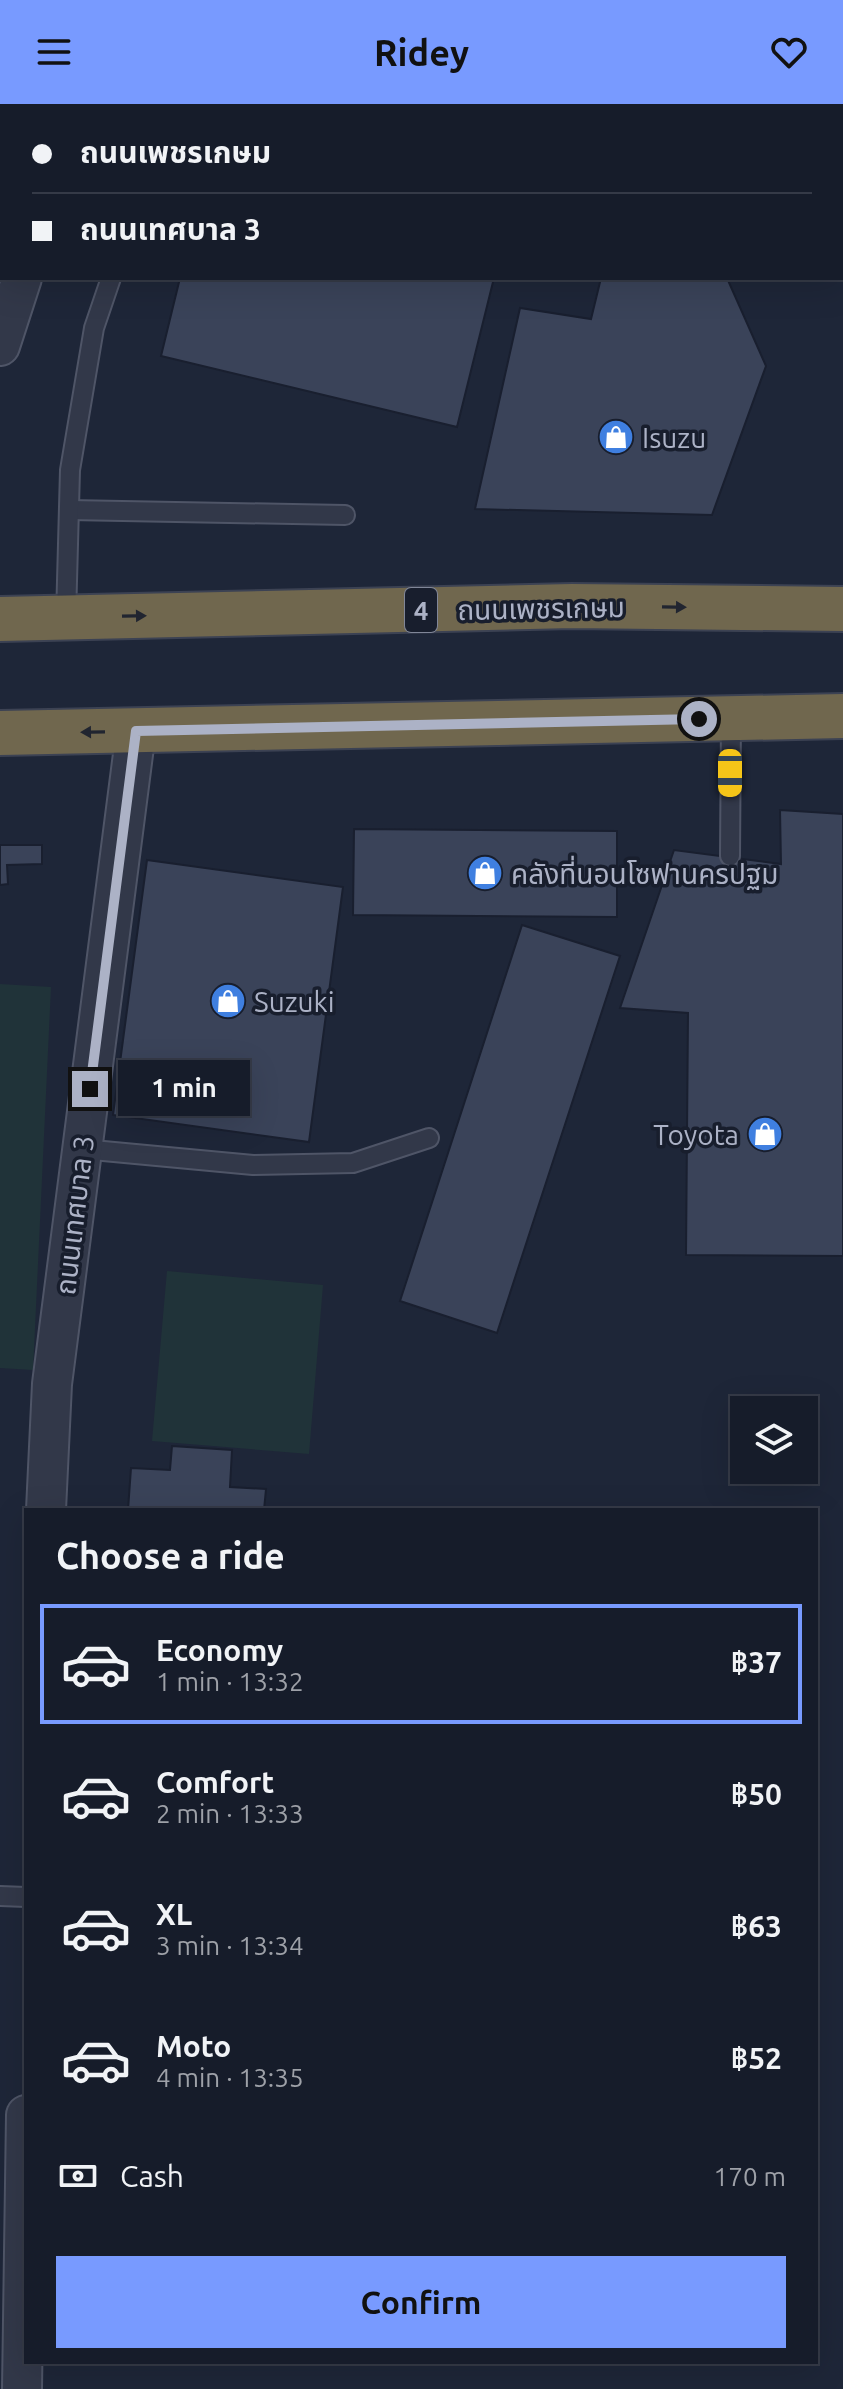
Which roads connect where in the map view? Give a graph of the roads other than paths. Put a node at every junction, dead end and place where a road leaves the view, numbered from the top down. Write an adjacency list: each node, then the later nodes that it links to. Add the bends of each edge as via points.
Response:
1 (21, 280): 3 (street)
2 (110, 280): 4 (lane, via 94,328 70,470)
3 (0, 346)
4 (69, 510): 5 (lane); 7 (lane)
5 (345, 515)
6 (843, 609): 7 (highway, ถนนเพชรเกษม / 4, one-way to 6, via 572,606)
7 (66, 618): 8 (highway, ถนนเพชรเกษม / 4)
8 (0, 619)
9 (843, 716): 10 (highway)
10 (731, 718): 11 (highway); 13 (lane)
11 (136, 731): 12 (highway, one-way to 12); 15 (street, ถนนเทศบาล 3)
12 (0, 733)
13 (730, 856)
14 (429, 1138): 15 (lane, via 353,1163 253,1165)
15 (82, 1149): 16 (street, ถนนเทศบาล 3, via 52,1384)
16 (46, 1508)
17 (0, 1896): 18 (lane)
18 (24, 1897)
19 (24, 2137): 20 (street)
20 (12, 2272): 21 (street)
21 (24, 2342): 22 (street)
22 (22, 2389)

